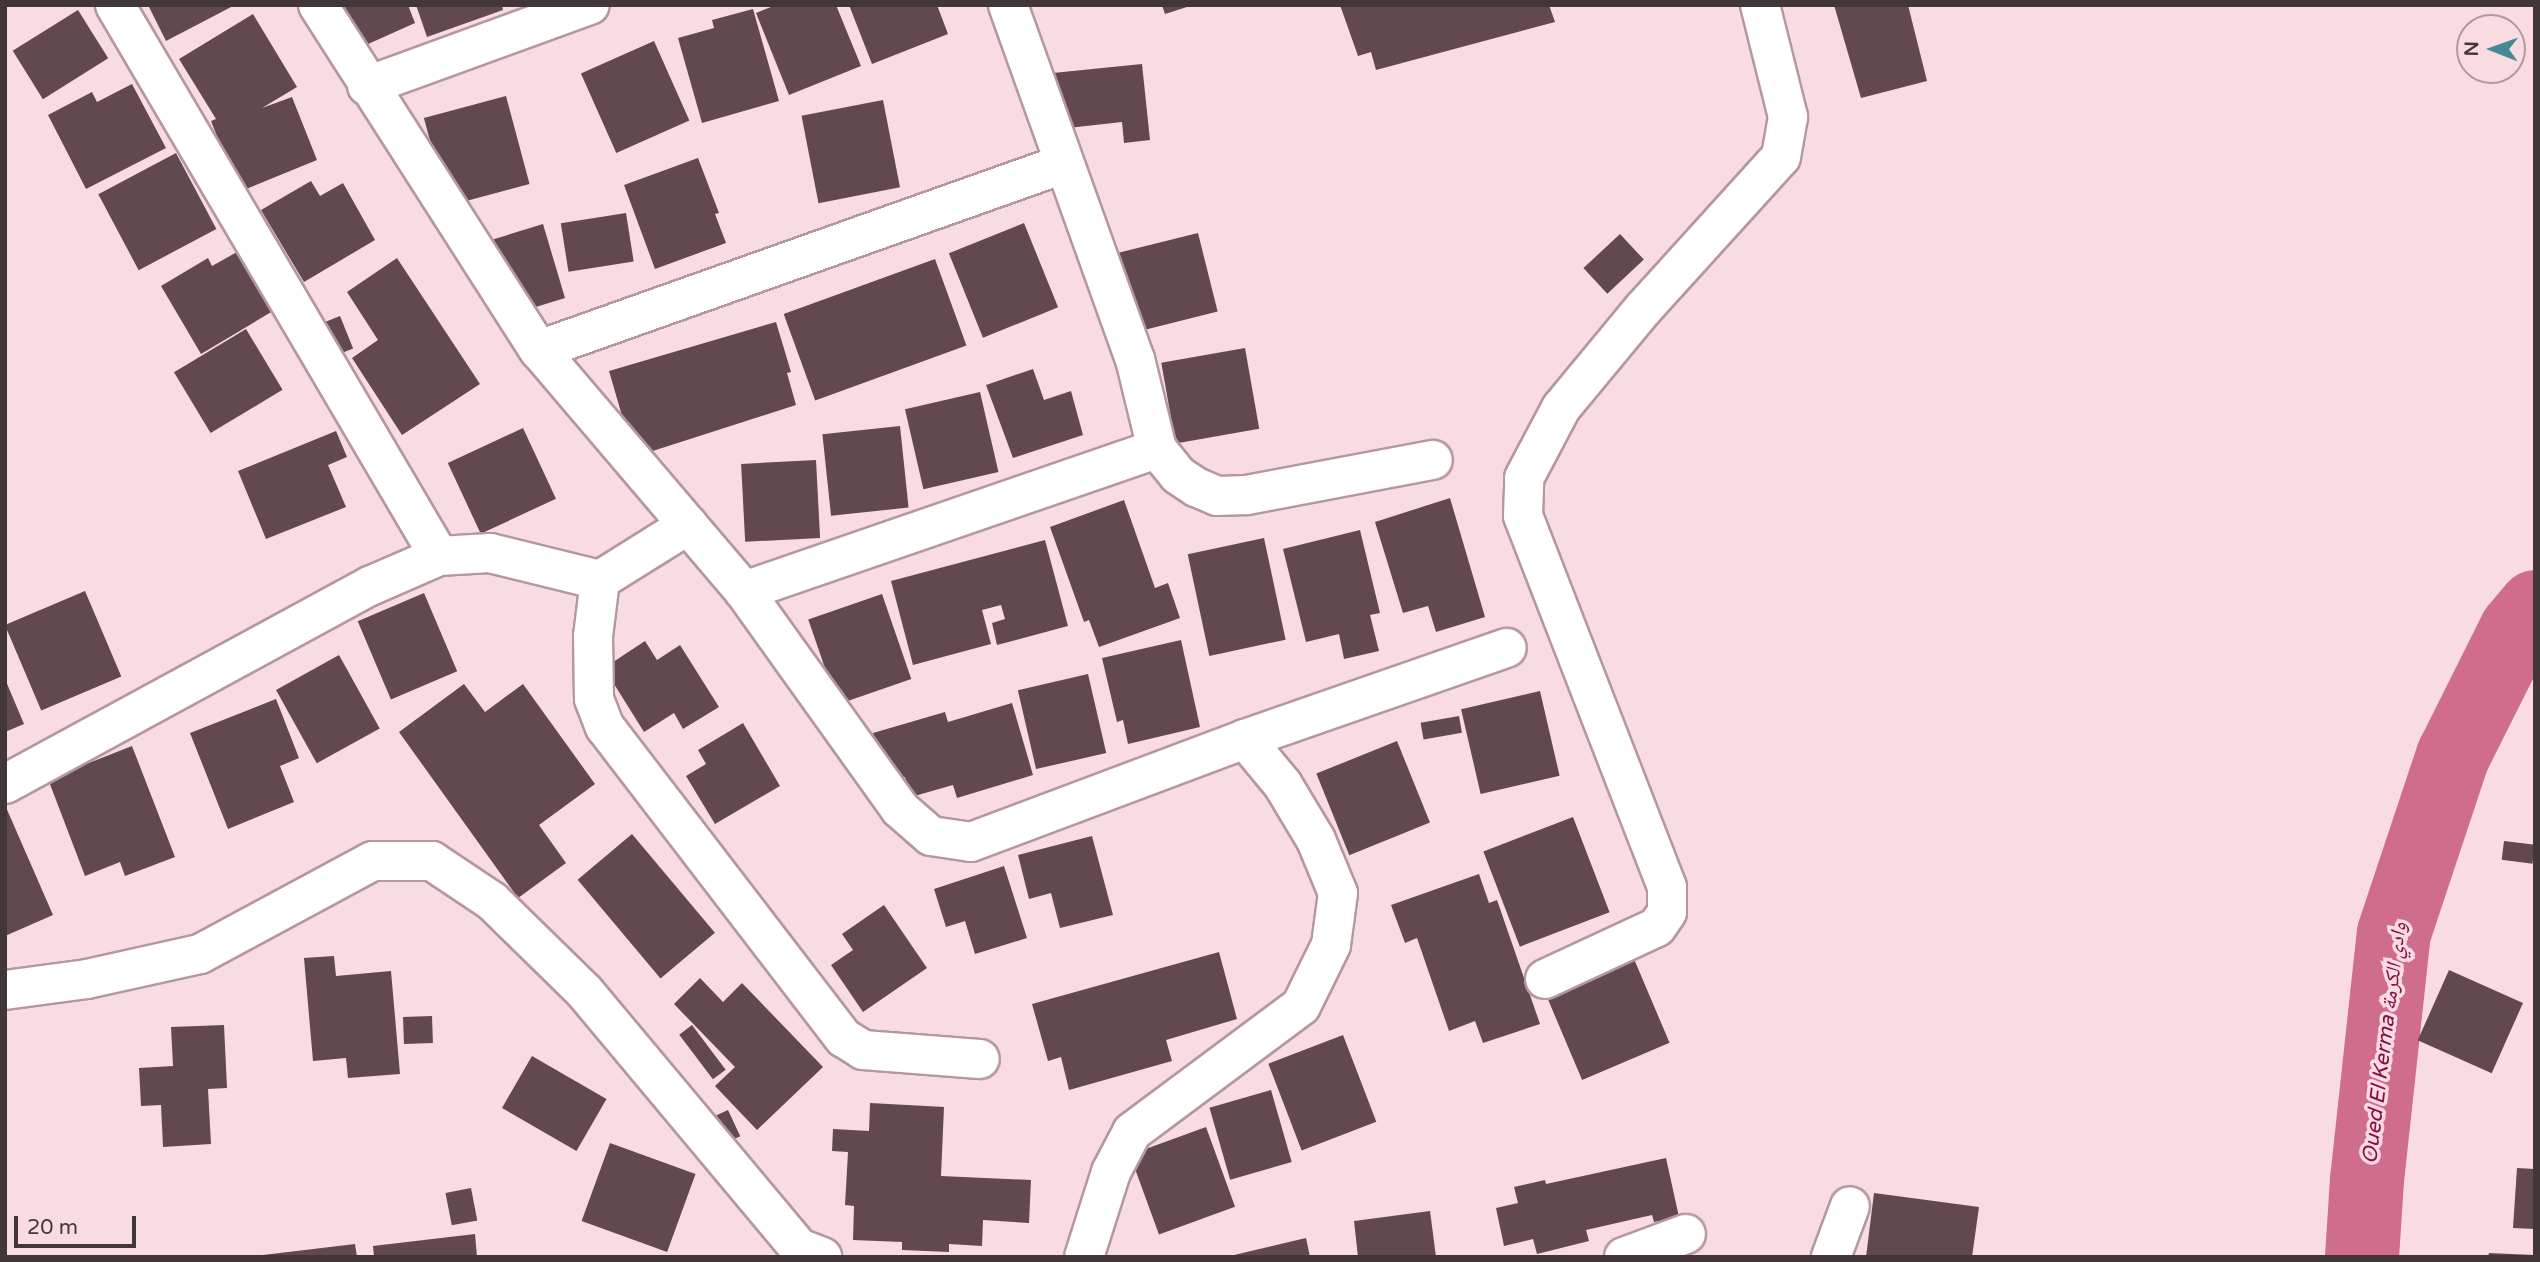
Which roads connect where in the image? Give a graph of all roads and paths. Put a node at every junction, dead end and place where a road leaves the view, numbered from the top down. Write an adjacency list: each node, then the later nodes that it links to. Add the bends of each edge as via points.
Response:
1 (115, 5): 12 (street)
2 (318, 5): 6 (street)
3 (590, 5): 6 (street)
4 (1008, 5): 7 (street)
5 (1760, 5): 18 (street, via 1788,117 1781,157 1643,309 1562,408 1524,478 1523,516 1667,887 1667,912 1657,927)
6 (367, 86): 8 (street)
7 (1063, 164): 8 (street); 9 (street, via 1135,359)
8 (539, 349): 11 (street)
9 (1157, 449): 10 (street, via 1178,475 1217,496 1247,495); 14 (street)
10 (1433, 460)
11 (688, 525): 13 (street); 14 (street)
12 (439, 555): 13 (street, via 491,553); 17 (street, via 370,586)
13 (600, 580): 20 (street, via 593,636 594,699 605,727 844,1038 863,1050)
14 (744, 591): 16 (street, via 900,809 931,836 971,842)
15 (1507, 648): 16 (street)
16 (1245, 739): 24 (street, via 1283,785 1316,840 1338,893 1331,945 1301,1006 1132,1132 1111,1172)
17 (5, 784)
18 (1545, 979)
19 (5, 990): 23 (street, via 87,979 200,954 373,861 432,861 492,901 584,991 799,1248)
20 (980, 1059)
21 (1850, 1206): 26 (street)
22 (1686, 1234): 25 (street)
23 (822, 1257)
24 (1084, 1257)
25 (1624, 1257)
26 (1831, 1257)

